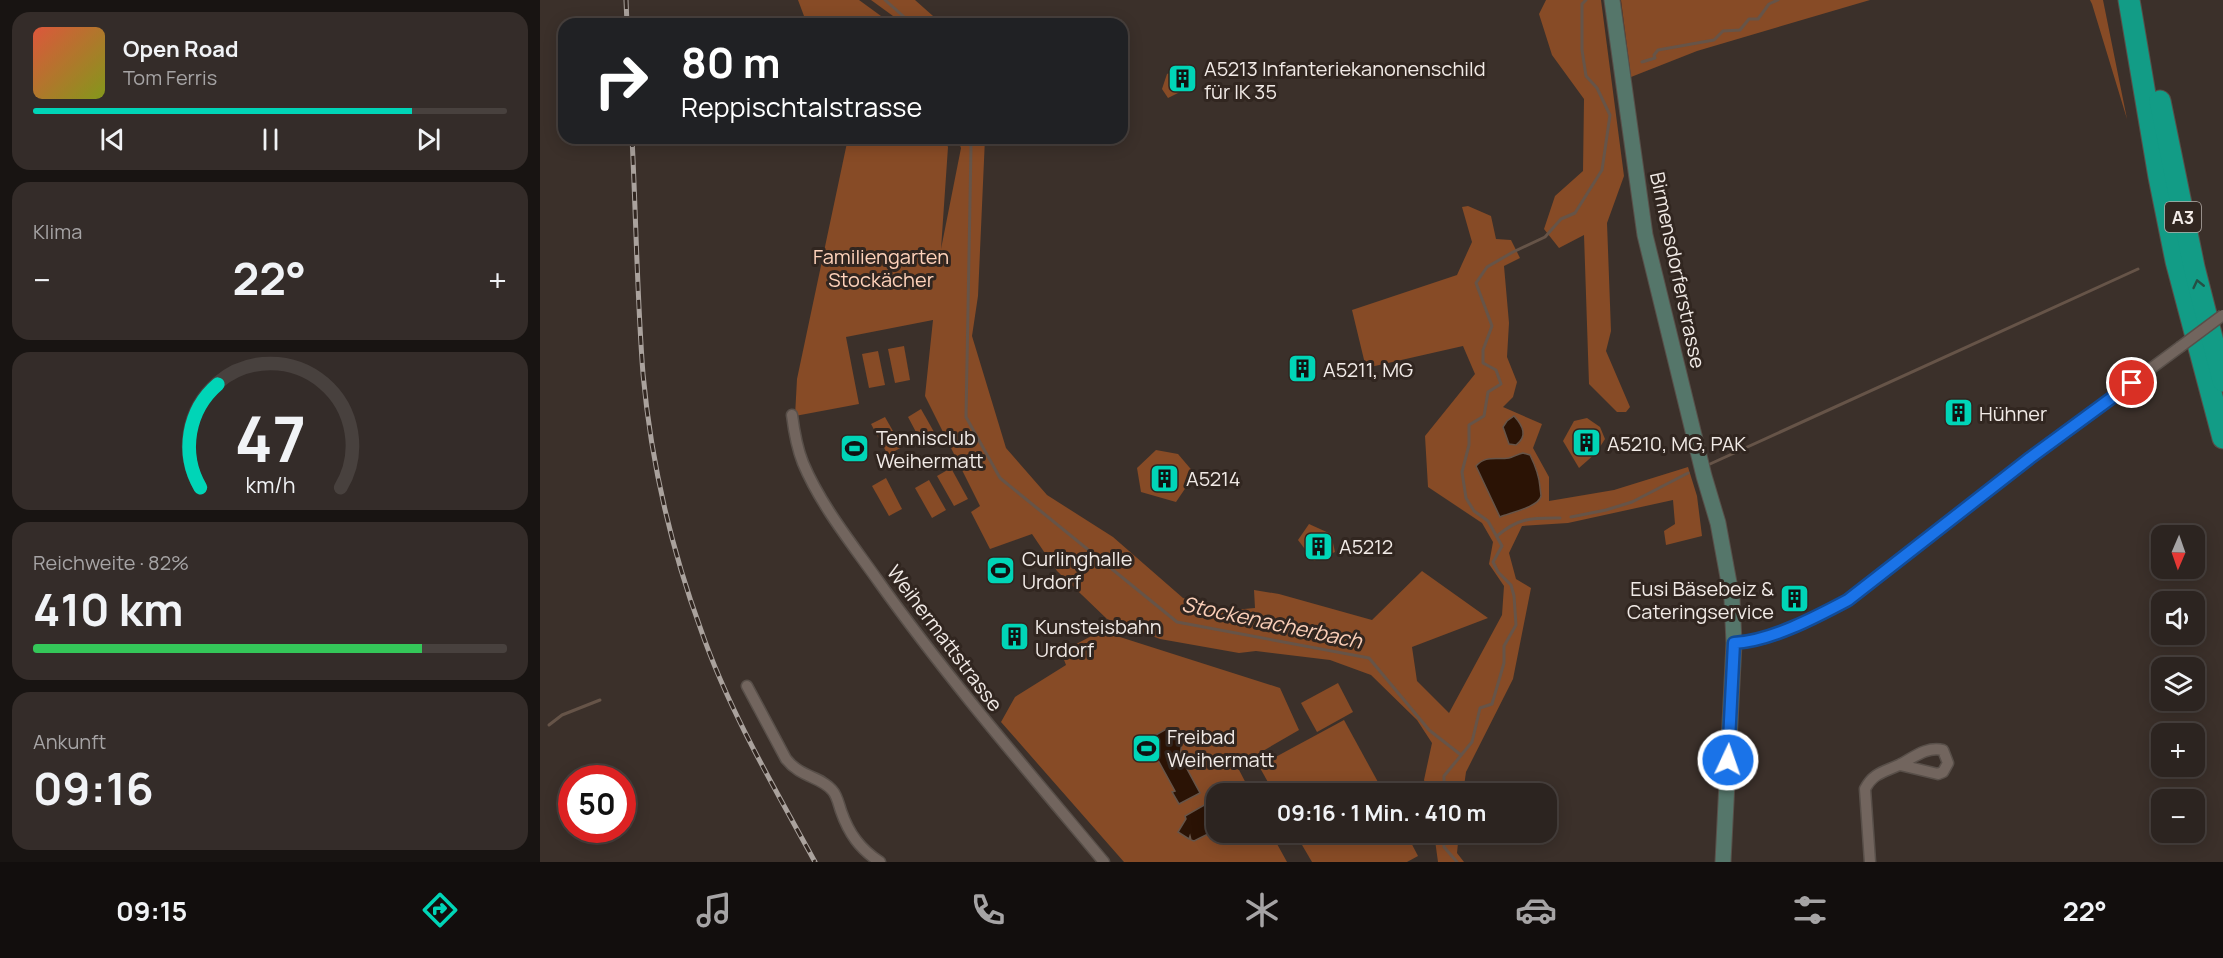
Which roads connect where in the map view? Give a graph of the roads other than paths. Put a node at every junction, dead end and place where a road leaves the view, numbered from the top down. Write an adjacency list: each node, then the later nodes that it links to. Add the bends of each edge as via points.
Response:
1 (1612, 0): 10 (main road, Birmensdorferstrasse, via 1645,235 1718,523 1732,598)
2 (2116, 0): 5 (highway, via 2124,44)
3 (2129, 0): 5 (highway, A3)
4 (2143, 0): 7 (highway, A3, one-way to 4, via 2183,216)
5 (2139, 60): 9 (highway, A3, via 2176,261)
6 (2223, 315): 10 (street, bridge, via 1848,600 1780,631)
7 (2223, 381)
8 (792, 415): 14 (street, Weihermattstrasse, via 803,463 853,545 932,654)
9 (2223, 438)
10 (1734, 643): 15 (main road, Birmensdorferstrasse)
11 (747, 686): 13 (street, via 786,759 794,769 833,791 848,831)
12 (1900, 765): 16 (street, via 1875,776 1865,789)
13 (880, 862)
14 (1104, 862)
15 (1723, 862)
16 (1870, 862)

